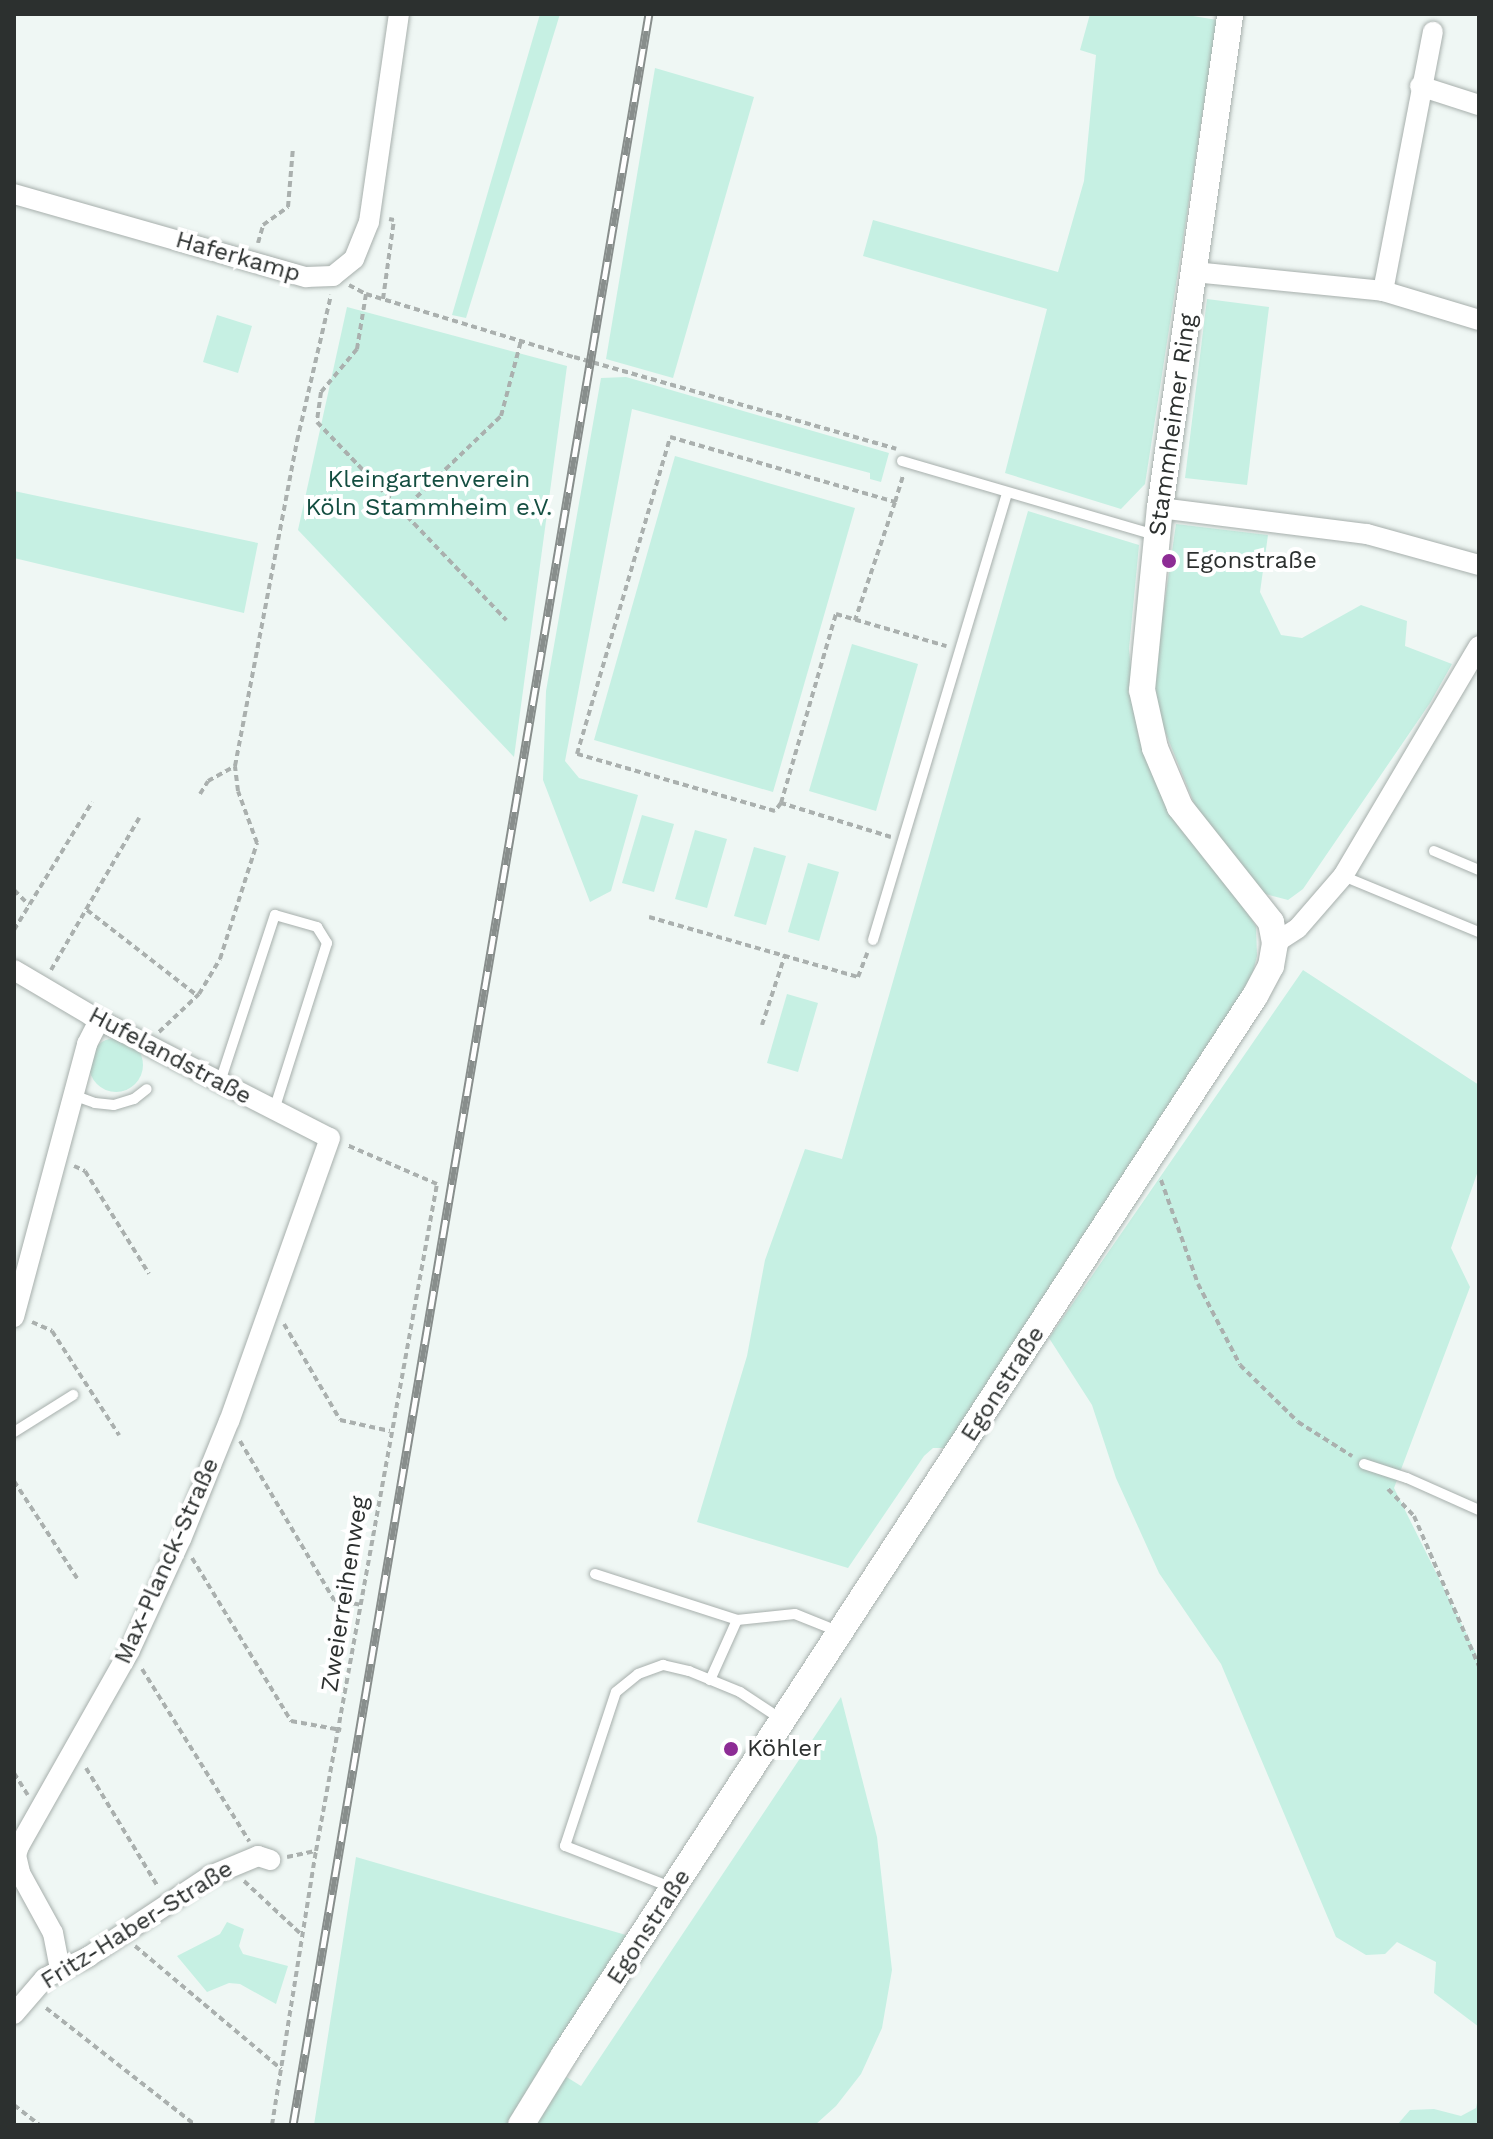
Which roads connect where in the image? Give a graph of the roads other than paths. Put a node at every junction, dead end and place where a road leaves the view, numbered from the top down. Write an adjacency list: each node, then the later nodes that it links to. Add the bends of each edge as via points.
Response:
1 (399, 14): 6 (street, Haferkamp, via 370,216 354,259 333,276 306,277)
2 (1230, 14): 7 (street, Stammheimer Ring)
3 (1433, 32): 4 (street)
4 (1420, 86): 5 (street); 8 (street)
5 (1479, 105)
6 (14, 194)
7 (1194, 272): 8 (street); 12 (street, Stammheimer Ring)
8 (1383, 291): 9 (street)
9 (1479, 320)
10 (905, 462): 11 (lane)
11 (1007, 493): 13 (lane); 20 (lane)
12 (1160, 508): 13 (street, Stammheimer Ring); 14 (street, via 1367,534)
13 (1157, 536): 21 (street, Stammheimer Ring, via 1142,690 1155,748 1180,807 1271,922)
14 (1479, 565)
15 (1478, 649): 18 (street)
16 (1434, 851): 17 (lane)
17 (1479, 870)
18 (1343, 876): 19 (lane); 21 (street, via 1298,928)
19 (1479, 932)
20 (873, 940)
21 (1275, 943): 36 (street, Egonstraße, via 1271,966 1255,996)
22 (14, 970): 23 (street, Hufelandstraße)
23 (99, 1020): 24 (street, Hufelandstraße); 26 (street)
24 (219, 1084): 27 (street, Hufelandstraße); 27 (lane, via 275,915 317,927 327,943)
25 (147, 1089): 26 (lane, via 114,1105)
26 (73, 1095): 29 (street)
27 (274, 1110): 28 (street, Hufelandstraße)
28 (330, 1138): 41 (street, Max-Planck-Straße, via 181,1539 130,1650 16,1855 20,1873 58,1943)
29 (14, 1315)
30 (73, 1395): 31 (lane)
31 (14, 1432)
32 (1364, 1464): 33 (lane)
33 (1479, 1510)
34 (595, 1574): 35 (lane)
35 (737, 1620): 36 (lane, via 795,1614); 37 (lane)
36 (840, 1633): 38 (street, Egonstraße)
37 (710, 1680): 38 (lane, via 740,1692); 40 (lane, via 663,1665 638,1674 616,1692 565,1846)
38 (784, 1721): 40 (street, Egonstraße)
39 (264, 1858): 41 (street, Fritz-Haber-Straße, via 227,1866 88,1957)
40 (675, 1889): 43 (street, Egonstraße)
41 (60, 1968): 42 (street, Fritz-Haber-Straße)
42 (14, 2014)
43 (521, 2125)

